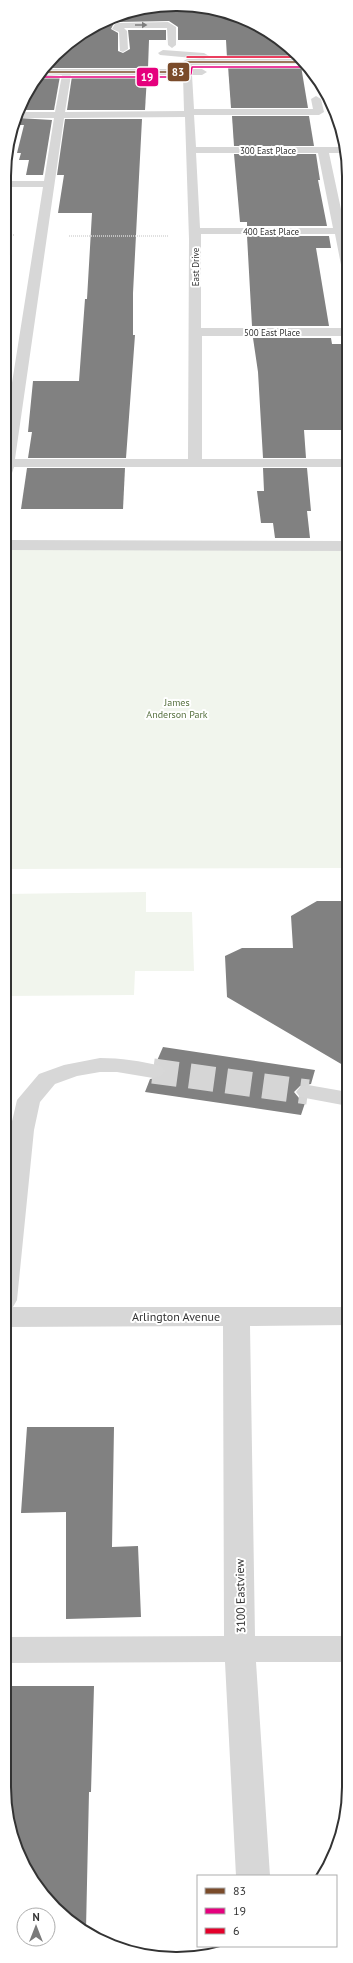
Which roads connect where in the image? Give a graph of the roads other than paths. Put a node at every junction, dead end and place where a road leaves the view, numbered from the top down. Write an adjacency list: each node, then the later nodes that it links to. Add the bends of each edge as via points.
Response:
1 (116, 29): 2 (street, via 112,32); 3 (street, one-way to 3, via 118,26 128,25 168,25 172,27); 4 (street, via 123,31)
2 (112, 38)
3 (172, 45)
4 (123, 50)
5 (163, 53): 6 (street, via 182,56)
6 (291, 56)
7 (297, 62): 10 (street, via 187,62)
8 (48, 72): 9 (street)
9 (67, 72): 10 (street); 15 (street)
10 (187, 72): 11 (street); 13 (street, East Drive)
11 (305, 72)
12 (316, 99): 13 (street, via 319,112)
13 (190, 113): 15 (street); 16 (street, East Drive)
14 (23, 115): 15 (street)
15 (59, 115): 20 (street)
16 (191, 150): 17 (street, 300 East Place); 22 (street, East Drive)
17 (323, 150): 18 (street, 300 East Place); 21 (street, via 337,188)
18 (340, 150)
19 (11, 184): 20 (street)
20 (48, 184): 26 (street)
21 (342, 219)
22 (194, 231): 23 (street, 400 East Place); 24 (street, East Drive)
23 (342, 231)
24 (195, 332): 25 (street, 500 East Place); 28 (street, East Drive)
25 (342, 332)
26 (11, 435)
27 (342, 462): 28 (street)
28 (195, 463): 29 (street)
29 (11, 468)
30 (11, 545): 31 (street)
31 (342, 546)
32 (153, 1071): 35 (street, via 100,1065 72,1070 47,1079 29,1100 22,1130)
33 (308, 1092): 34 (street)
34 (342, 1098)
35 (11, 1234)
36 (236, 1316): 37 (street, Arlington Avenue); 38 (street, Arlington Avenue); 41 (street, 3100 Eastview)
37 (342, 1316)
38 (11, 1317)
39 (342, 1649): 41 (street)
40 (11, 1650): 41 (street)
41 (240, 1650): 42 (street, 3100 Eastview)
42 (253, 1875)

